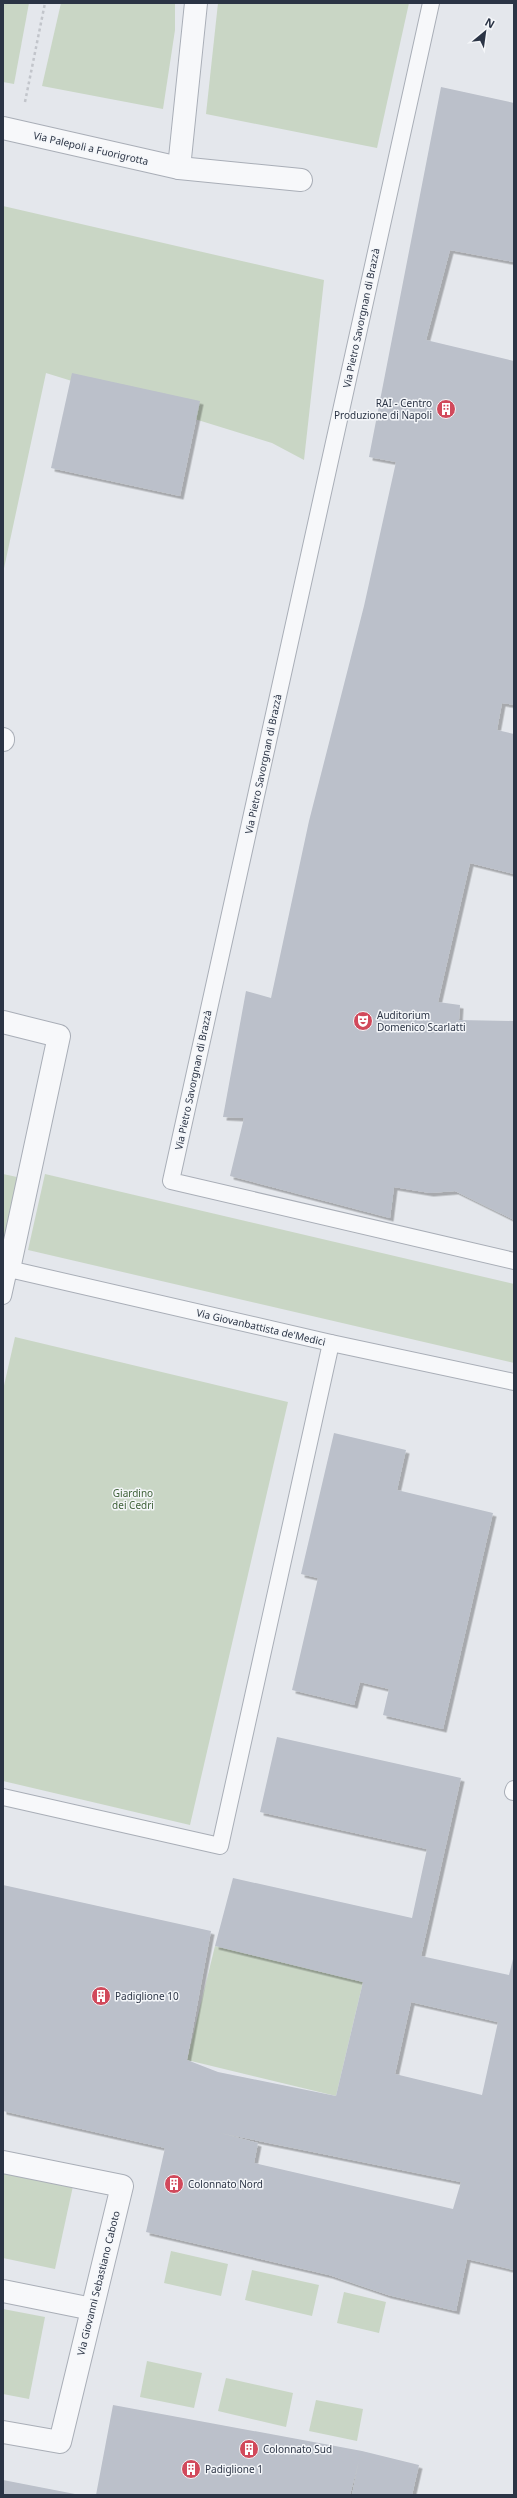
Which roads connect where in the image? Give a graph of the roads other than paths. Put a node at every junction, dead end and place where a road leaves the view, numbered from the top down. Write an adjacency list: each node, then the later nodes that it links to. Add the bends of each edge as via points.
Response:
1 (196, 3): 4 (street)
2 (431, 3): 7 (lane, Via Pietro Savorgnan di Brazzà, via 171,1181)
3 (11, 130): 4 (street, Via Palepoli a Fuorigrotta)
4 (179, 168): 5 (street, Via Palepoli a Fuorigrotta)
5 (302, 180)
6 (3, 1022): 8 (street, via 59,1036)
7 (514, 1261)
8 (6, 1268): 9 (lane); 10 (lane, Via Giovanbattista de'Medici)
9 (3, 1296)
10 (332, 1343): 11 (lane, Via Giovanbattista de'Medici); 12 (lane, via 220,1846)
11 (514, 1382)
12 (3, 1797)
13 (3, 2162): 15 (street, Via Giovanni Sebastiano Caboto, via 122,2186)
14 (3, 2291): 15 (street)
15 (92, 2309): 16 (street, Via Giovanni Sebastiano Caboto, via 60,2442)
16 (3, 2432)

